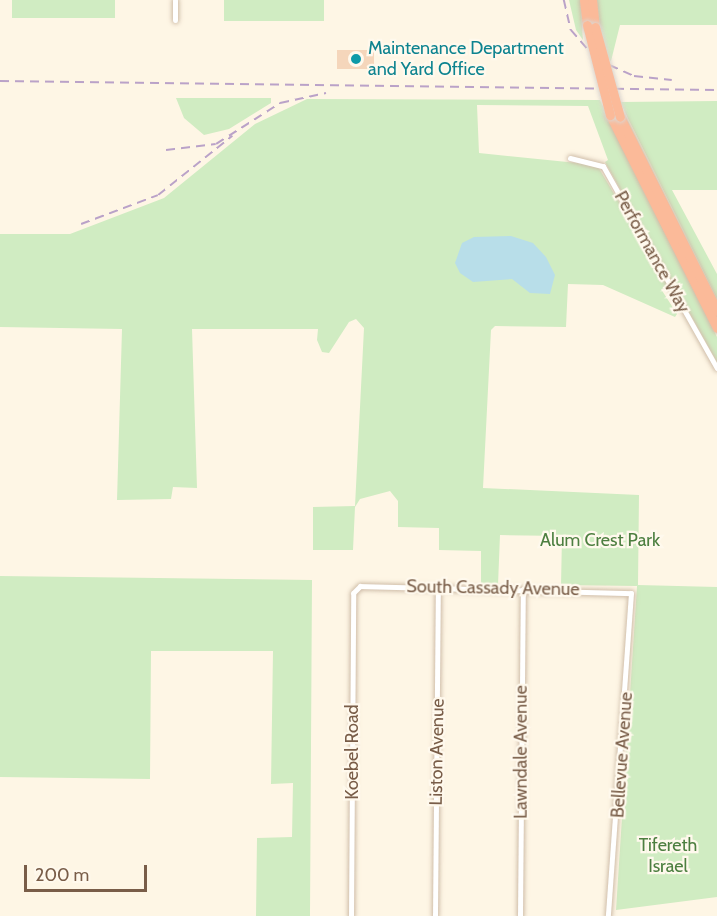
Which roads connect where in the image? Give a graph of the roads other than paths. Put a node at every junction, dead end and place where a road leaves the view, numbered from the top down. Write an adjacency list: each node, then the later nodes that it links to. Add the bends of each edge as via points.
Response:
1 (175, 0): 4 (street)
2 (584, 0): 5 (highway)
3 (592, 0): 5 (highway)
4 (175, 20)
5 (591, 26): 6 (highway, bridge)
6 (615, 116): 8 (highway); 9 (highway)
7 (570, 158): 10 (street, Performance Way, via 603,166)
8 (717, 311)
9 (717, 328)
10 (717, 368)
11 (438, 588): 12 (street, South Cassady Avenue); 13 (street, South Cassady Avenue); 16 (street, Liston Avenue)
12 (355, 589): 15 (street, Koebel Road)
13 (523, 589): 14 (street, South Cassady Avenue); 17 (street, Lawndale Avenue)
14 (631, 593): 18 (street, Bellevue Avenue)
15 (351, 916)
16 (435, 916)
17 (520, 916)
18 (608, 916)

